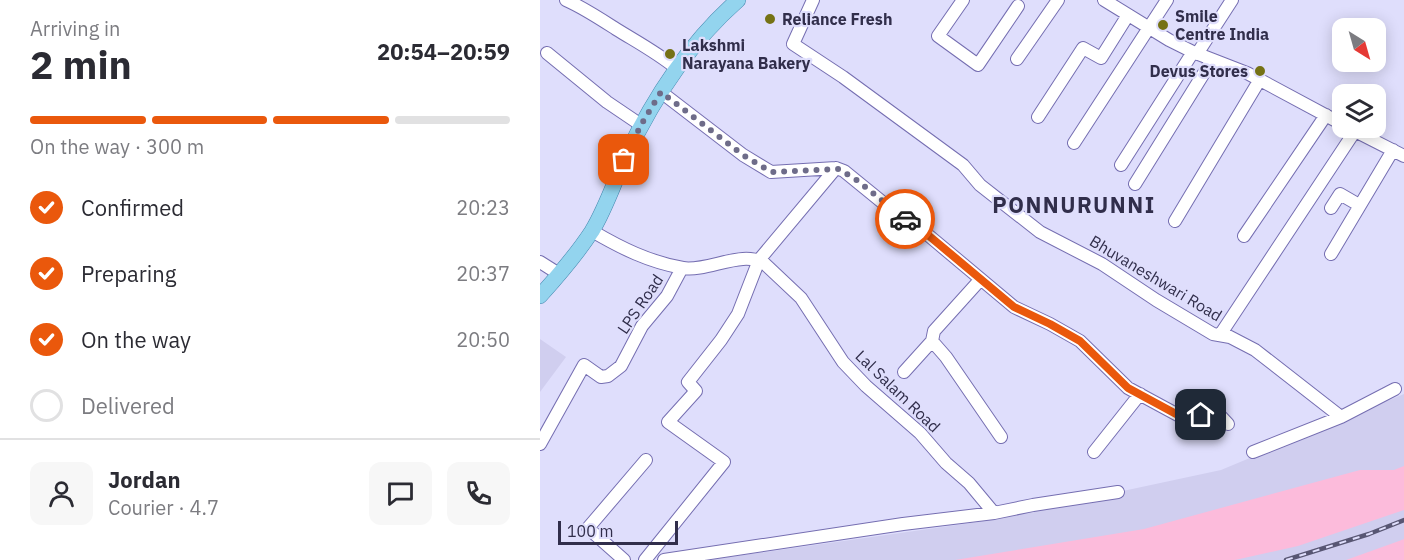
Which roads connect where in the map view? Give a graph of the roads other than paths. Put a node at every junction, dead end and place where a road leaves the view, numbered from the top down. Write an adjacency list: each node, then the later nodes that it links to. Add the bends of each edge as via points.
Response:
1 (566, 0): 16 (street, via 589,10)
2 (738, 0): 16 (main road, via 690,48)
3 (813, 0): 42 (street, Bhuvaneshwari Road, via 793,44 963,165 980,185 1040,232 1102,264)
4 (963, 0): 9 (street, via 938,36 978,65)
5 (1058, 0): 14 (street)
6 (1104, 0): 10 (street)
7 (1167, 0): 11 (street)
8 (1232, 0): 13 (street)
9 (1018, 6)
10 (1128, 15): 11 (street); 20 (street, via 1101,58 1083,48)
11 (1149, 27): 13 (street); 25 (street)
12 (547, 53): 22 (street)
13 (1195, 53): 15 (street); 27 (street)
14 (1017, 58)
15 (1212, 60): 17 (street); 29 (street)
16 (676, 68): 18 (main road)
17 (1259, 81): 19 (street); 32 (street)
18 (661, 92): 22 (main road); 28 (street, via 771,172)
19 (1326, 116): 21 (street); 34 (street)
20 (1038, 117)
21 (1332, 119)
22 (641, 125): 33 (main road)
23 (1345, 138): 42 (street)
24 (1369, 138): 26 (street)
25 (1074, 143)
26 (1399, 153): 30 (street)
27 (1121, 165)
28 (836, 168): 36 (street); 40 (street, via 928,235)
29 (1135, 184)
30 (1359, 205): 31 (street, via 1340,194); 35 (street)
31 (1331, 208)
32 (1174, 220)
33 (592, 231): 38 (street, via 638,256); 39 (main road)
34 (1244, 236)
35 (1331, 254)
36 (759, 260): 38 (street); 55 (street, Lal Salam Road, via 801,298 843,362 920,433); 57 (street, via 738,314 688,382 696,392 668,422 724,462)
37 (540, 262): 39 (street)
38 (682, 268): 50 (street, LPS Road, via 667,296 642,326 619,369 601,377 584,365)
39 (559, 274): 41 (main road)
40 (980, 280): 43 (street, via 934,331); 46 (street, via 1014,307 1080,341 1128,388)
41 (540, 296)
42 (1220, 335): 47 (street, Bhuvaneshwari Road, via 1255,350)
43 (932, 341): 44 (street); 49 (street)
44 (904, 372)
45 (1395, 389): 47 (street)
46 (1140, 394): 48 (street, via 1189,421 1214,409); 51 (street)
47 (1341, 417): 52 (street)
48 (1228, 424)
49 (1001, 437)
50 (540, 444)
51 (1094, 452)
52 (1252, 452)
53 (646, 460): 56 (street, via 588,528)
54 (1118, 492): 55 (street)
55 (994, 513): 58 (street)
56 (624, 560)
57 (645, 560)
58 (664, 560)

